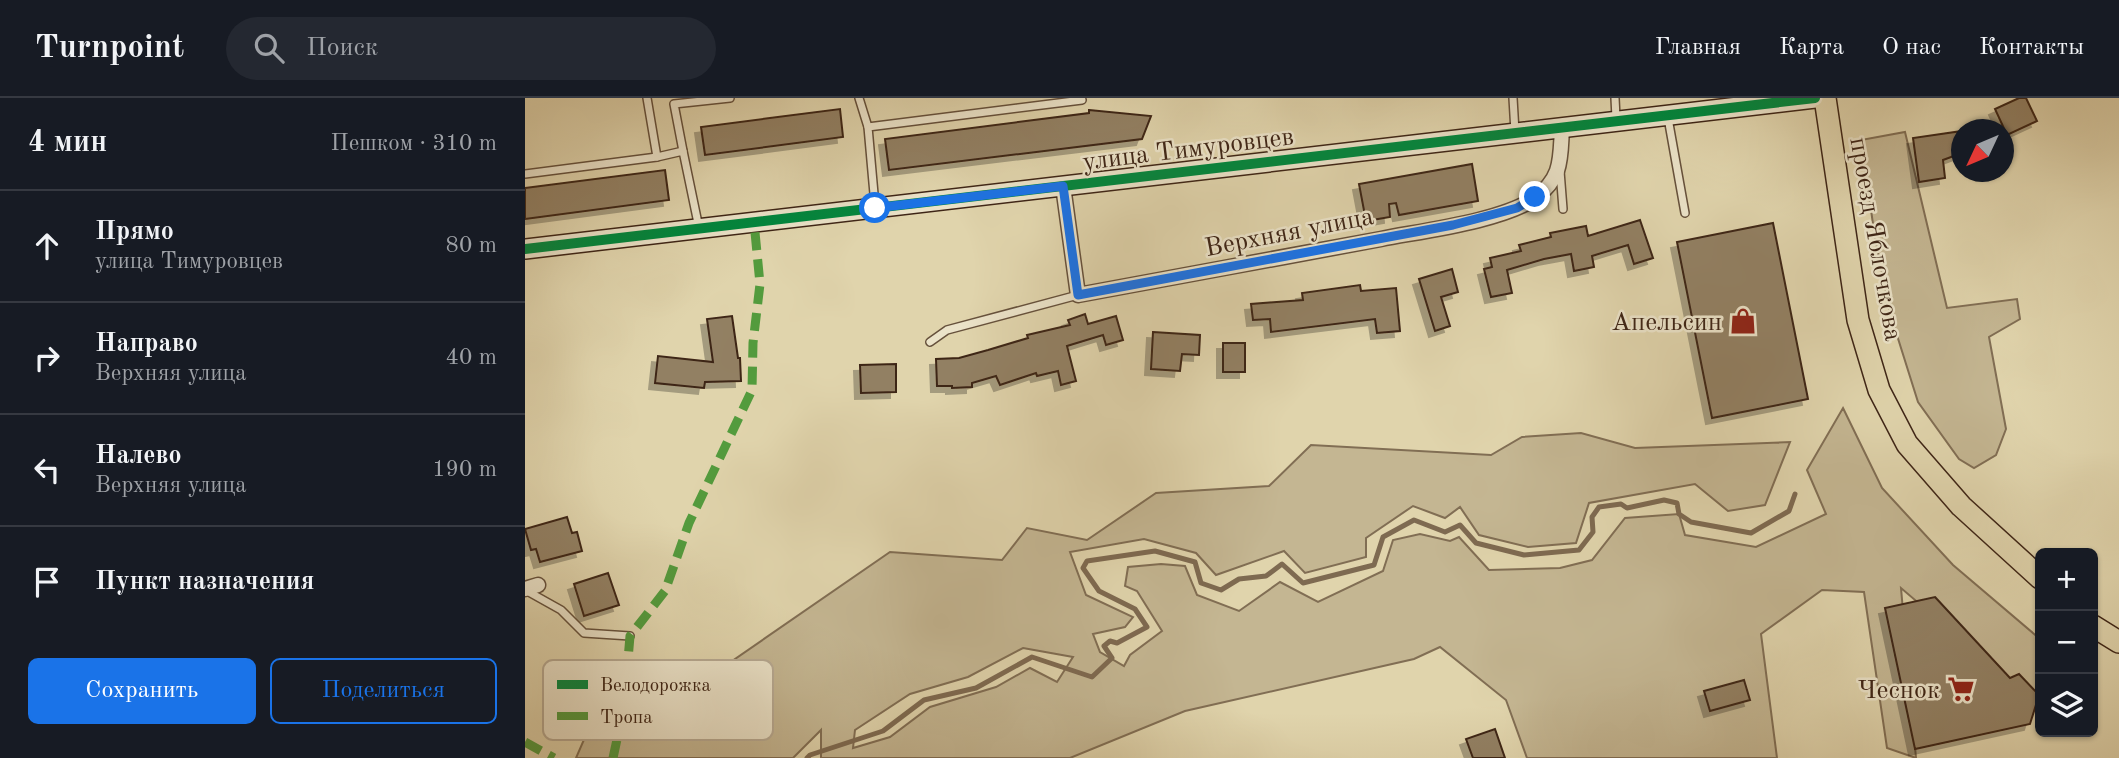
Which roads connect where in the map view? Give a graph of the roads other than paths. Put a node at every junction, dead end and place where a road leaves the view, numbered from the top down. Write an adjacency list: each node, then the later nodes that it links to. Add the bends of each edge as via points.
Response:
1 (647, 98): 15 (lane)
2 (730, 98): 14 (lane, via 674,104)
3 (859, 98): 11 (lane)
4 (1513, 98): 13 (lane)
5 (1615, 98): 10 (lane)
6 (1815, 98): 9 (street, улица Тимуровцев)
7 (1825, 98): 26 (main road, проезд Яблочкова, via 1858,320 1879,390 1907,444 1961,506)
8 (1082, 100): 11 (lane)
9 (1667, 115): 10 (street, улица Тимуровцев); 21 (lane)
10 (1616, 121): 12 (street, улица Тимуровцев)
11 (868, 127): 19 (lane)
12 (1562, 128): 13 (street, улица Тимуровцев); 16 (street)
13 (1515, 133): 18 (street, улица Тимуровцев)
14 (683, 151): 15 (lane); 22 (lane)
15 (657, 157): 17 (lane)
16 (1560, 169): 20 (lane); 24 (street, Верхняя улица, via 1535,197 1517,208 1453,225)
17 (525, 174)
18 (1063, 186): 19 (street, улица Тимуровцев); 24 (street)
19 (875, 208): 22 (street, улица Тимуровцев)
20 (1563, 209)
21 (1685, 214)
22 (699, 228): 23 (street, улица Тимуровцев)
23 (525, 249)
24 (1078, 295): 25 (lane, via 947,330)
25 (930, 342)
26 (2035, 574)
27 (529, 588): 29 (lane, via 584,633)
28 (2098, 629): 30 (main road)
29 (630, 636)
30 (2119, 642)

